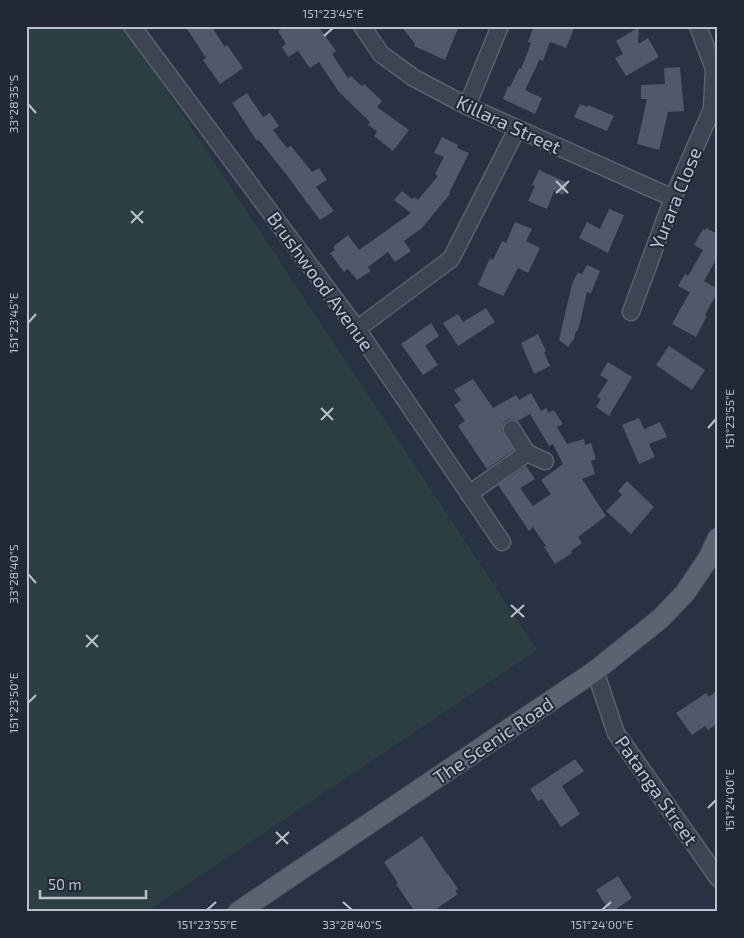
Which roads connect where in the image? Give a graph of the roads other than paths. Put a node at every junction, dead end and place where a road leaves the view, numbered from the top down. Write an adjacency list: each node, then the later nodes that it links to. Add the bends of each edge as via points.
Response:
1 (132, 26): 9 (street, Brushwood Avenue)
2 (362, 26): 5 (street, Killara Street, via 381,54 414,78)
3 (500, 26): 5 (street)
4 (698, 26): 7 (street, Yurara Close, via 714,69 712,109)
5 (467, 106): 6 (street, Killara Street)
6 (518, 129): 7 (street, Killara Street); 9 (street, via 451,259)
7 (672, 198): 8 (street, Yurara Close)
8 (631, 312)
9 (357, 329): 13 (street, Brushwood Avenue)
10 (512, 429): 11 (street)
11 (527, 453): 12 (street); 13 (street)
12 (545, 461)
13 (469, 494): 15 (street, Brushwood Avenue)
14 (718, 538): 16 (main road, The Scenic Road, via 685,593 660,619)
15 (502, 542)
16 (595, 671): 17 (street, Patanga Street, via 616,733); 18 (main road, The Scenic Road)
17 (718, 878)
18 (238, 912)

